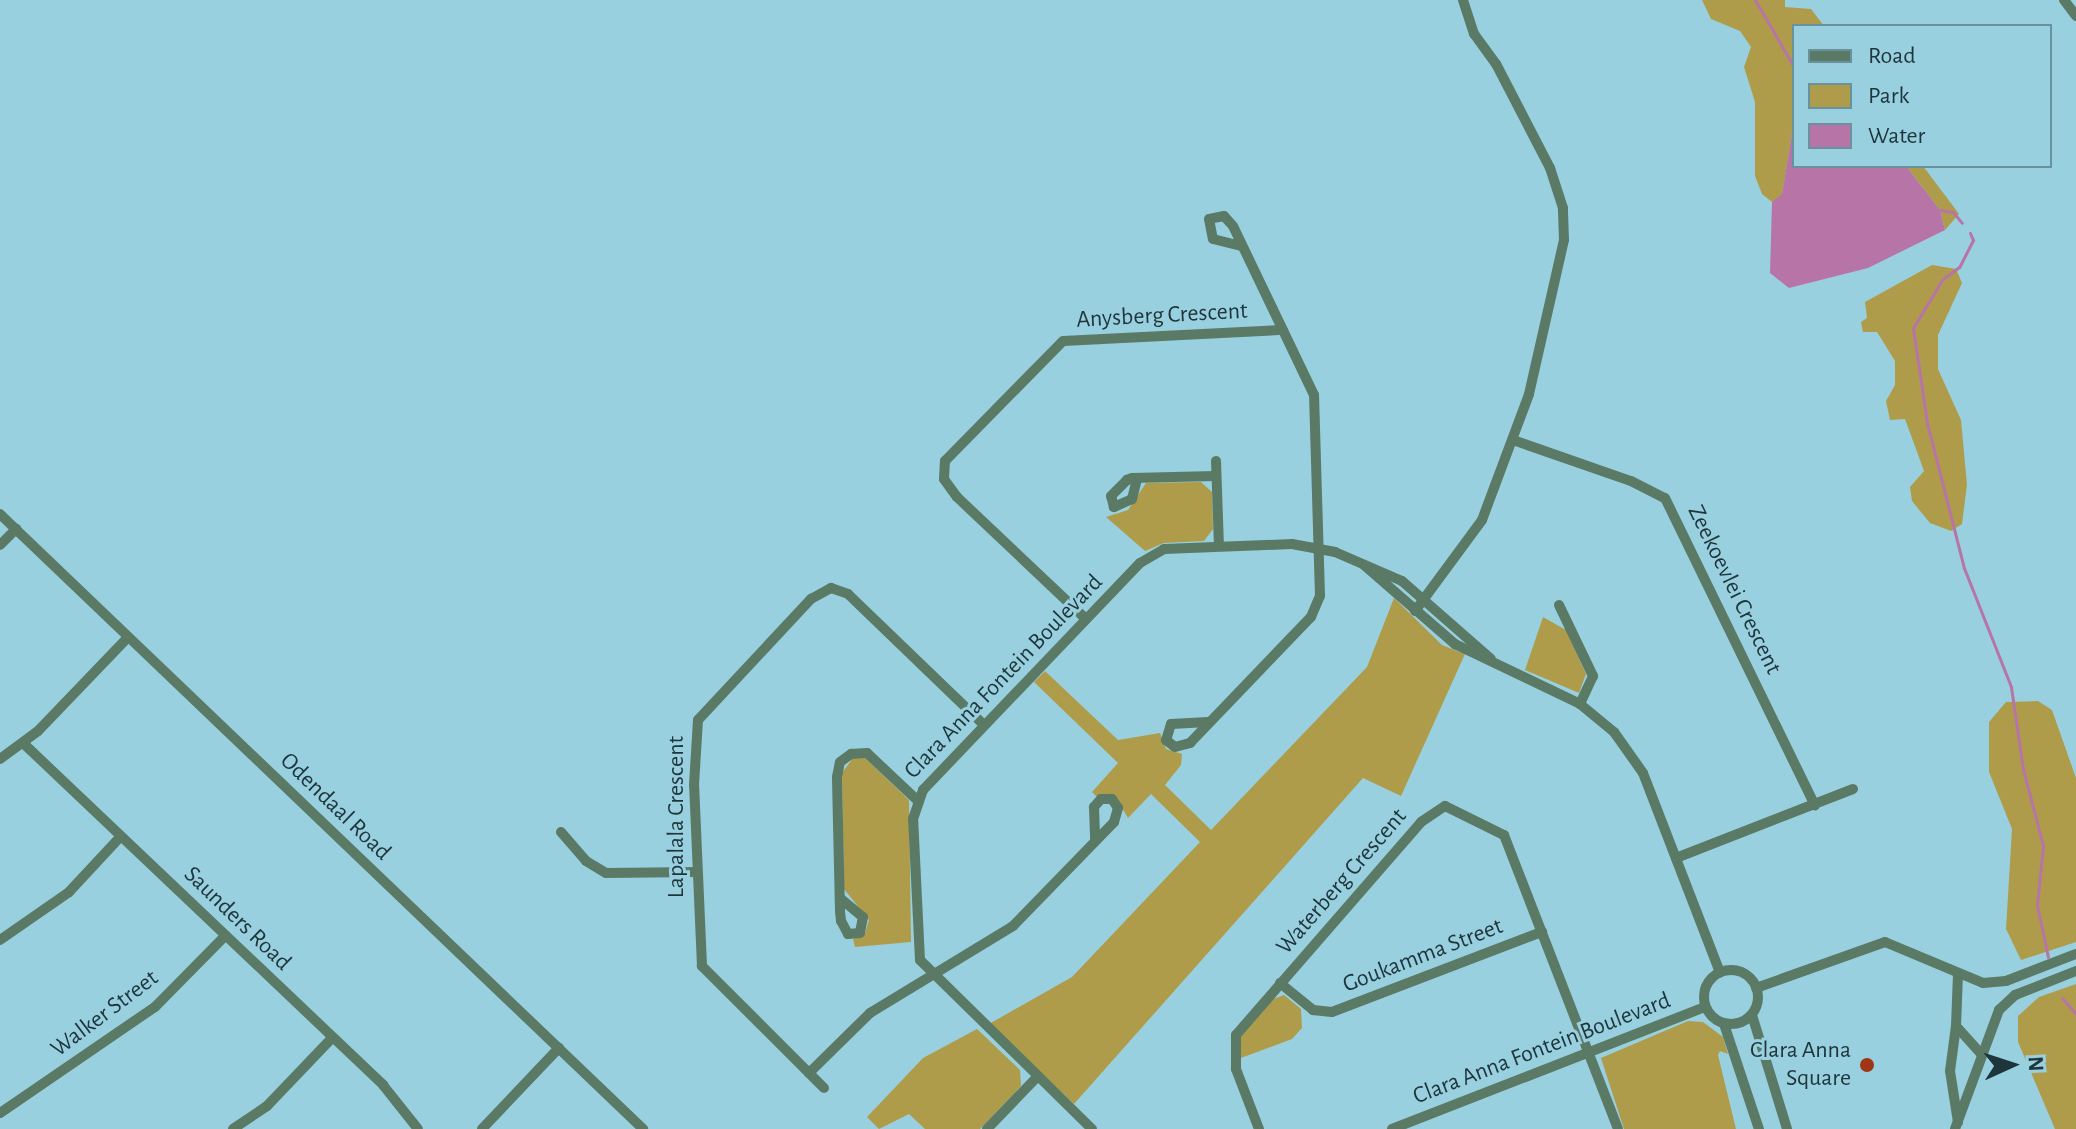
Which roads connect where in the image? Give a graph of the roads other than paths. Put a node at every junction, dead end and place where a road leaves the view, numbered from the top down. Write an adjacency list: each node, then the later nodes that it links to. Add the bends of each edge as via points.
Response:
1 (1463, 0): 6 (street, via 1474,34 1496,64 1550,168 1564,223 1558,274)
2 (2064, 0): 3 (street)
3 (2076, 16)
4 (1241, 246): 5 (street)
5 (1283, 330): 14 (street, Anysberg Crescent, via 1316,401); 19 (street, Anysberg Crescent, via 1063,341 945,461 944,479 957,497)
6 (1513, 440): 16 (street, via 1474,536); 29 (street, Zeekoevlei Crescent, via 1638,483 1665,498)
7 (1216, 461): 8 (street)
8 (1216, 476): 9 (street); 13 (street)
9 (1137, 479)
10 (0, 514): 11 (street, Odendaal Road)
11 (16, 529): 12 (street); 20 (street, Odendaal Road)
12 (0, 545)
13 (1219, 546): 14 (street, Clara Anna Fontein Boulevard); 19 (street, Clara Anna Fontein Boulevard, via 1171,547 1150,555)
14 (1318, 547): 15 (street, Clara Anna Fontein Boulevard); 23 (street, Anysberg Crescent, via 1320,596 1311,617)
15 (1364, 565): 16 (street, Clara Anna Fontein Boulevard, via 1387,571); 18 (street, Clara Anna Fontein Boulevard)
16 (1425, 599): 18 (street); 21 (street, Clara Anna Fontein Boulevard)
17 (1559, 605): 22 (street, via 1592,672)
18 (1415, 611): 21 (street, Clara Anna Fontein Boulevard, via 1455,644)
19 (1086, 619): 24 (street, Clara Anna Fontein Boulevard)
20 (128, 637): 25 (street); 51 (street, Odendaal Road)
21 (1491, 659): 22 (street, Clara Anna Fontein Boulevard)
22 (1580, 704): 33 (street, Clara Anna Fontein Boulevard, via 1629,750)
23 (1208, 722)
24 (984, 725): 28 (street, Clara Anna Fontein Boulevard); 34 (street, Lapalala Crescent, via 848,594 837,588 821,591 698,720 693,741)
25 (23, 743): 26 (street); 31 (street, Saunders Road)
26 (0, 759)
27 (1853, 789): 29 (street)
28 (916, 799): 35 (street, via 867,753 851,754 840,762); 43 (street, Clara Anna Fontein Boulevard, via 916,937 920,960)
29 (1815, 805): 33 (street)
30 (561, 832): 34 (street, via 586,861 606,873)
31 (121, 836): 37 (street, Saunders Road); 38 (street, via 69,892)
32 (1095, 841): 43 (street, via 1013,926)
33 (1676, 858): 41 (street, Clara Anna Fontein Boulevard)
34 (697, 872): 54 (street, Lapalala Crescent, via 697,947 705,972)
35 (840, 898)
36 (1542, 932): 44 (street, Goukamma Street, via 1332,1012 1313,1010); 44 (street, Waterberg Crescent, via 1504,835 1445,806 1421,822); 52 (street, Waterberg Crescent)
37 (225, 936): 50 (street, Saunders Road); 57 (street, Walker Street, via 155,1007)
38 (0, 940)
39 (2076, 954): 42 (street, via 1999,983)
40 (2076, 971): 53 (street, via 2010,998 1991,1025)
41 (1720, 973): 45 (street, via 1744,974); 46 (street, via 1706,987)
42 (1958, 974): 45 (street, via 1905,946 1885,942); 49 (street)
43 (931, 975): 54 (street, via 856,1024); 55 (street, Clara Anna Fontein Boulevard)
44 (1280, 983): 65 (street, Waterberg Crescent, via 1233,1043 1236,1069)
45 (1756, 988): 47 (street)
46 (1705, 1007): 48 (street); 52 (street, Clara Anna Fontein Boulevard)
47 (1752, 1015): 48 (street); 69 (street)
48 (1724, 1024): 68 (street)
49 (1956, 1026): 53 (street); 58 (street, via 1950,1071)
50 (332, 1038): 59 (street, via 267,1106); 60 (street, Saunders Road, via 394,1096)
51 (559, 1048): 61 (street); 62 (street, Odendaal Road)
52 (1589, 1053): 66 (street, Clara Anna Fontein Boulevard); 67 (street, Waterberg Crescent)
53 (1981, 1054): 58 (street)
54 (809, 1073): 56 (street, Lapalala Crescent)
55 (1037, 1077): 63 (street); 64 (street, Clara Anna Fontein Boulevard)
56 (824, 1088)
57 (0, 1113)
58 (1957, 1125)
59 (233, 1129)
60 (418, 1129)
61 (482, 1129)
62 (643, 1129)
63 (987, 1129)
64 (1092, 1129)
65 (1259, 1129)
66 (1392, 1129)
67 (1618, 1129)
68 (1759, 1129)
69 (1787, 1129)

